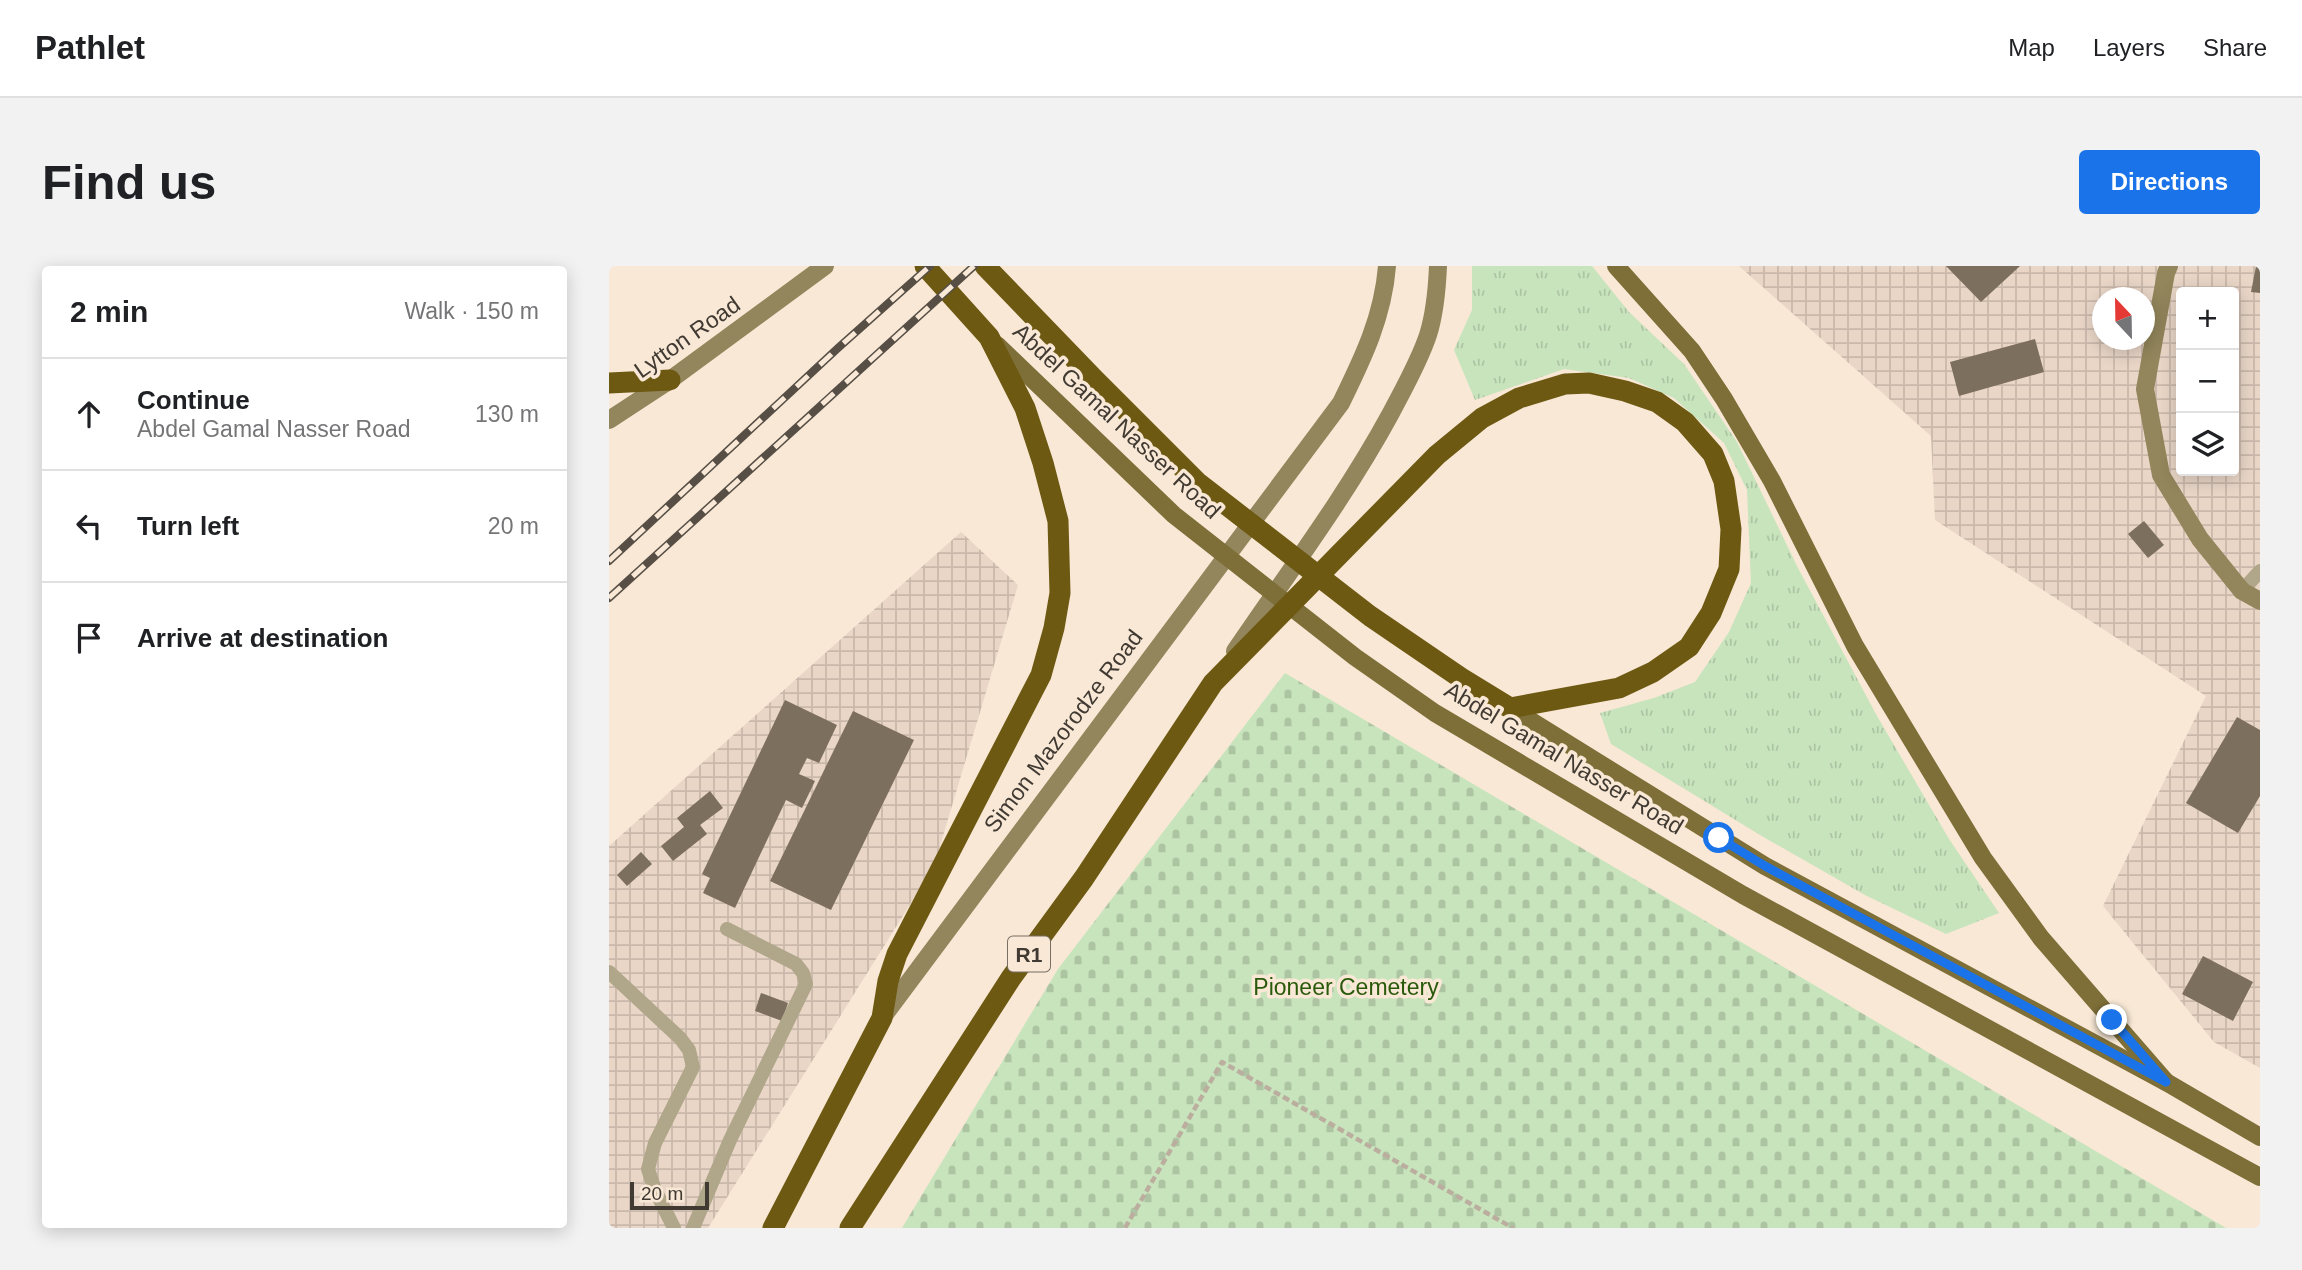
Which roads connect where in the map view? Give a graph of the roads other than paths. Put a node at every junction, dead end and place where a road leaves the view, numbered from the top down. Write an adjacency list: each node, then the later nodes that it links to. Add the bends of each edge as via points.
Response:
1 (825, 266): 9 (main road, Lytton Road)
2 (925, 266): 8 (highway, Abdel Gamal Nasser Road)
3 (985, 266): 16 (highway, Abdel Gamal Nasser Road, via 1197,482 1370,616)
4 (1387, 266): 19 (main road, Simon Mazorodze Road, via 1385,293 1372,333 1341,403)
5 (1439, 266): 15 (main road, R1, via 1427,335 1380,434)
6 (1616, 266): 20 (main road, via 1692,351 1724,399 1772,481 1855,646 1983,858 2041,939)
7 (2169, 266): 13 (main road, via 2145,389 2161,475 2200,539)
8 (983, 330): 19 (highway, via 1025,408 1043,463 1058,522 1061,593 1041,675 897,954); 22 (main road, Abdel Gamal Nasser Road, via 1174,515 1355,657 1435,713 1743,895)
9 (670, 380): 10 (highway); 11 (main road, Lytton Road)
10 (609, 383)
11 (609, 420)
12 (2260, 571): 13 (lane)
13 (2242, 591): 14 (main road)
14 (2260, 601)
15 (1213, 683): 16 (highway, via 1437,455 1482,418 1519,398 1565,384 1589,383 1657,402 1685,422 1713,454 1724,481 1731,529 1729,569 1711,613 1689,647 1653,672 1619,688); 26 (highway, R1, via 1084,878 1011,978)
16 (1510, 708): 20 (main road, Abdel Gamal Nasser Road, via 1765,866)
17 (727, 929): 24 (lane, via 796,964 806,984)
18 (609, 972): 23 (lane, via 689,1050 693,1067 655,1143 648,1169)
19 (881, 1018): 25 (highway, Simon Mazorodze Road)
20 (2166, 1082): 21 (main road, Abdel Gamal Nasser Road)
21 (2260, 1137)
22 (2260, 1177)
23 (674, 1228)
24 (693, 1228)
25 (773, 1228)
26 (851, 1228)

